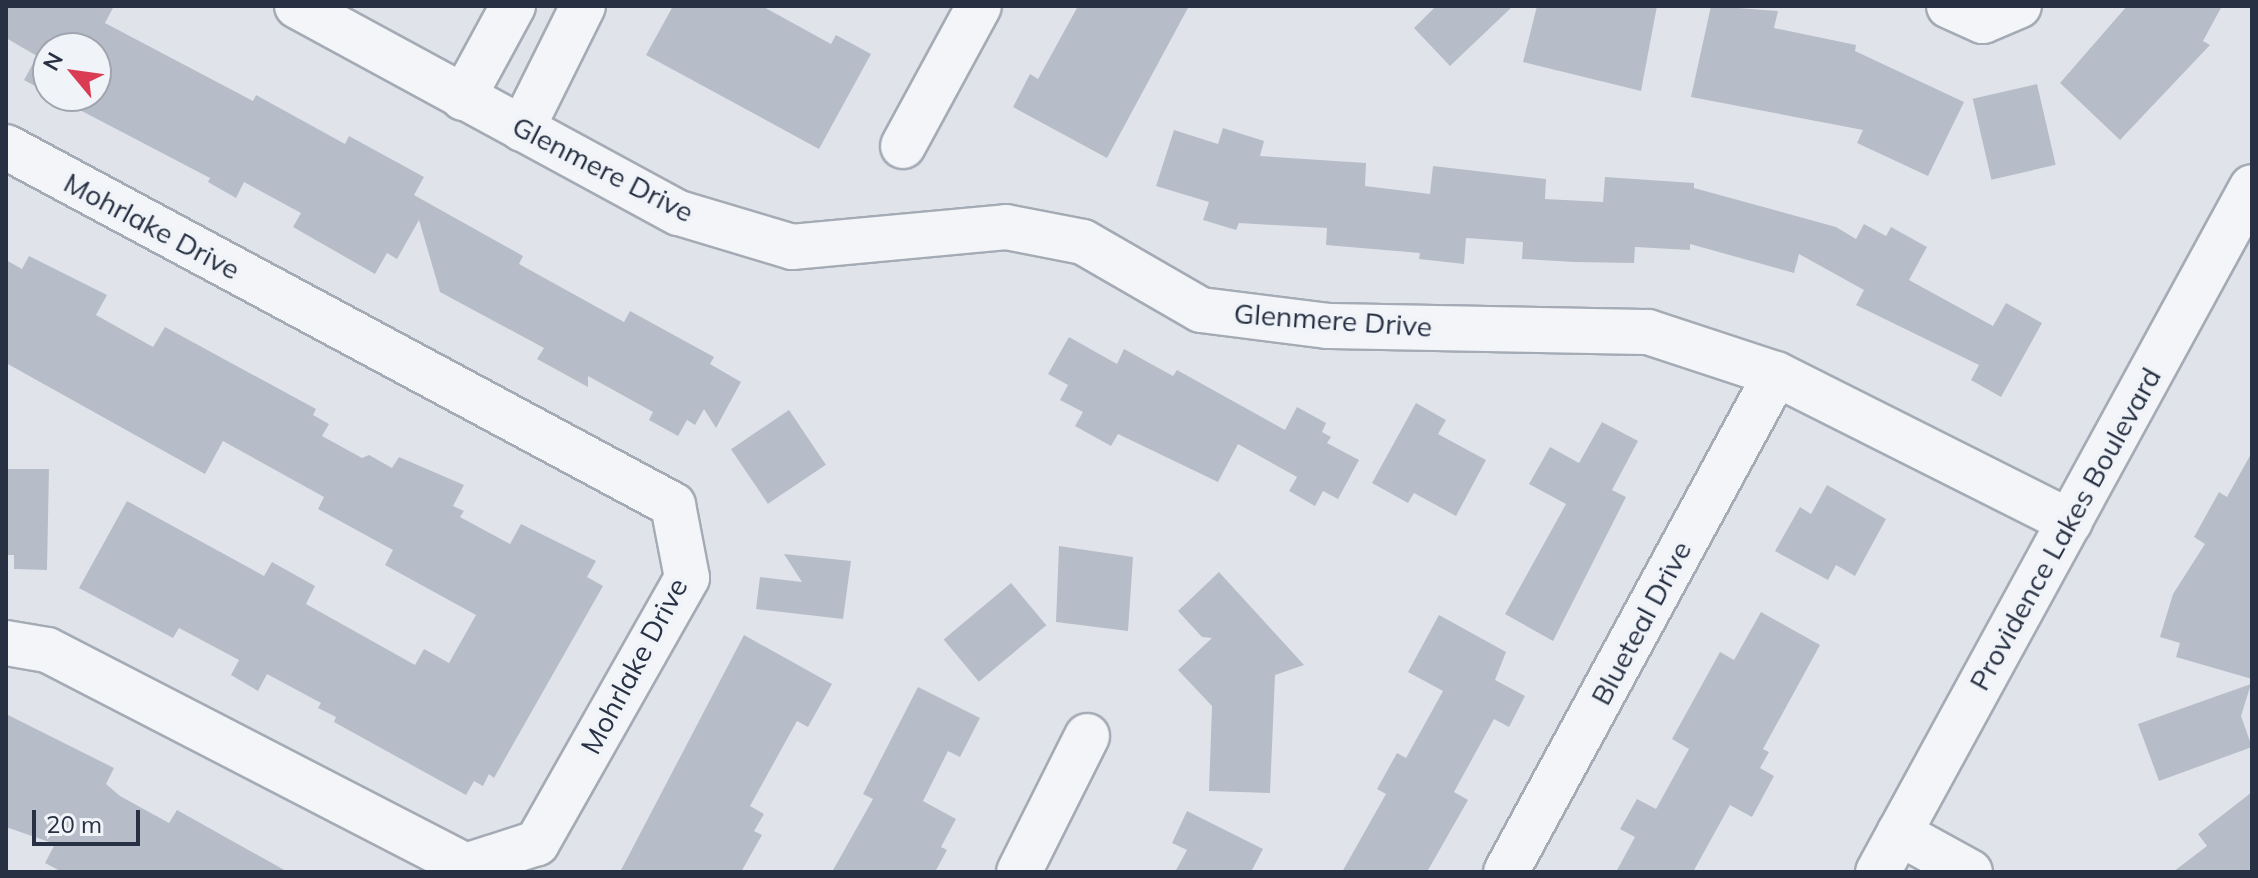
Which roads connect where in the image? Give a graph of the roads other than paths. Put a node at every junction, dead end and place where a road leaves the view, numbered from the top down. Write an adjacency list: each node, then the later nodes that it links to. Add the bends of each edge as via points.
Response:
1 (297, 6): 7 (street, Glenmere Drive)
2 (513, 6): 7 (street)
3 (1949, 6): 4 (street, via 1983,21)
4 (2019, 6)
5 (582, 7): 8 (street)
6 (962, 12): 9 (street)
7 (463, 98): 8 (street, Glenmere Drive)
8 (522, 129): 12 (street, Glenmere Drive, via 679,213 792,247 1006,227 1083,242 1201,310 1327,326 1648,332)
9 (903, 146)
10 (6, 147): 14 (street, Mohrlake Drive, via 673,505 687,578 537,843 466,866 47,650)
11 (2252, 187): 13 (street, Providence Lakes Boulevard)
12 (1776, 374): 13 (street, Glenmere Drive); 18 (street, Blueteal Drive)
13 (2070, 522): 16 (street, Providence Lakes Boulevard)
14 (6, 643)
15 (1087, 736): 17 (street)
16 (1899, 833): 19 (street, Providence Lakes Boulevard); 20 (street)
17 (1019, 872)
18 (1506, 872)
19 (1878, 872)
20 (1970, 872)

